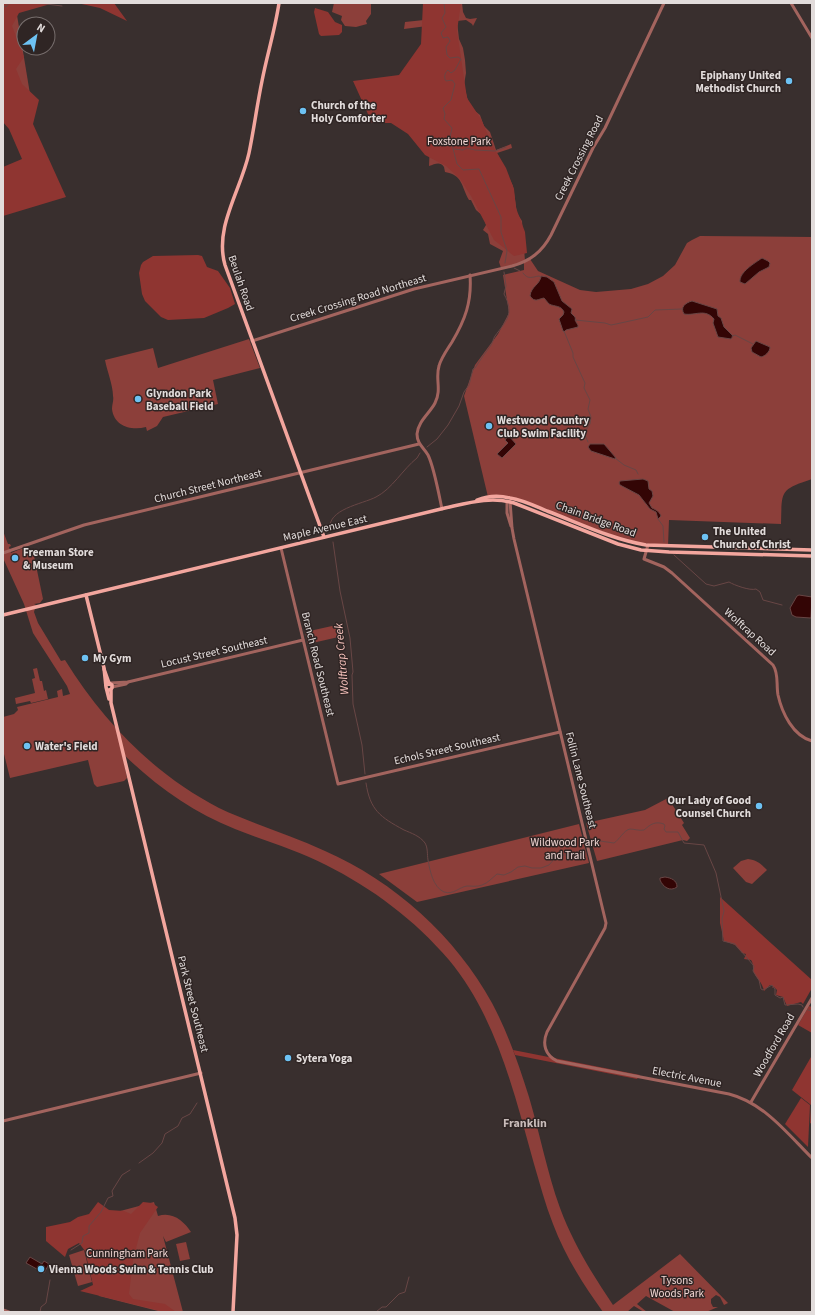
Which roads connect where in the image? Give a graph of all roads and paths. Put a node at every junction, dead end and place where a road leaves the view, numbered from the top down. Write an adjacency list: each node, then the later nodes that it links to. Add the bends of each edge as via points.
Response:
1 (279, 3): 6 (main road, Beulah Road, via 246,163 221,241 222,257)
2 (664, 3): 5 (street, Creek Crossing Road, via 605,128 546,243 534,256 522,263)
3 (791, 3): 4 (street)
4 (812, 38)
5 (470, 275): 6 (street, Creek Crossing Road Northeast, via 414,289); 7 (street, via 467,312 438,367 438,392 435,402 418,429 417,437)
6 (252, 341): 8 (main road, Beulah Road)
7 (420, 444): 8 (street, Church Street Northeast); 10 (street, via 430,460)
8 (301, 472): 11 (main road, Beulah Road); 16 (street, Church Street Northeast, via 84,525)
9 (509, 500): 10 (main road, Maple Avenue East, via 474,501); 12 (main road, Chain Bridge Road, via 527,502 622,540); 14 (main road, Maple Avenue East, via 618,544); 22 (street, Follin Lane Southeast, via 507,513)
10 (442, 509): 11 (main road, Maple Avenue East)
11 (324, 537): 13 (main road, Maple Avenue East)
12 (648, 545): 14 (street); 15 (main road, Chain Bridge Road)
13 (281, 548): 18 (main road, Maple Avenue East); 20 (street, Branch Road Southeast)
14 (647, 550): 17 (main road); 23 (street, Wolftrap Road, via 644,559 672,572 773,665 783,710 794,729)
15 (812, 550)
16 (3, 553)
17 (812, 556)
18 (86, 595): 19 (main road, Maple Avenue East); 21 (main road, Park Street Southeast)
19 (3, 615)
20 (303, 640): 21 (street, Locust Street Southeast); 24 (street, Branch Road Southeast)
21 (109, 686): 27 (main road, Park Street Southeast)
22 (560, 732): 24 (street, Echols Street Southeast); 26 (street, Follin Lane Southeast, via 606,923 547,1032)
23 (812, 740)
24 (338, 784)
25 (812, 998): 28 (street, Woodford Road)
26 (545, 1047): 28 (street, Electric Avenue, via 549,1056 557,1061 729,1094)
27 (200, 1073): 29 (street); 33 (main road, Park Street Southeast, via 237,1231)
28 (751, 1102): 30 (street, Electric Avenue, via 766,1112)
29 (3, 1121)
30 (812, 1158)
31 (3, 1310): 32 (street)
32 (9, 1312)
33 (233, 1312)

